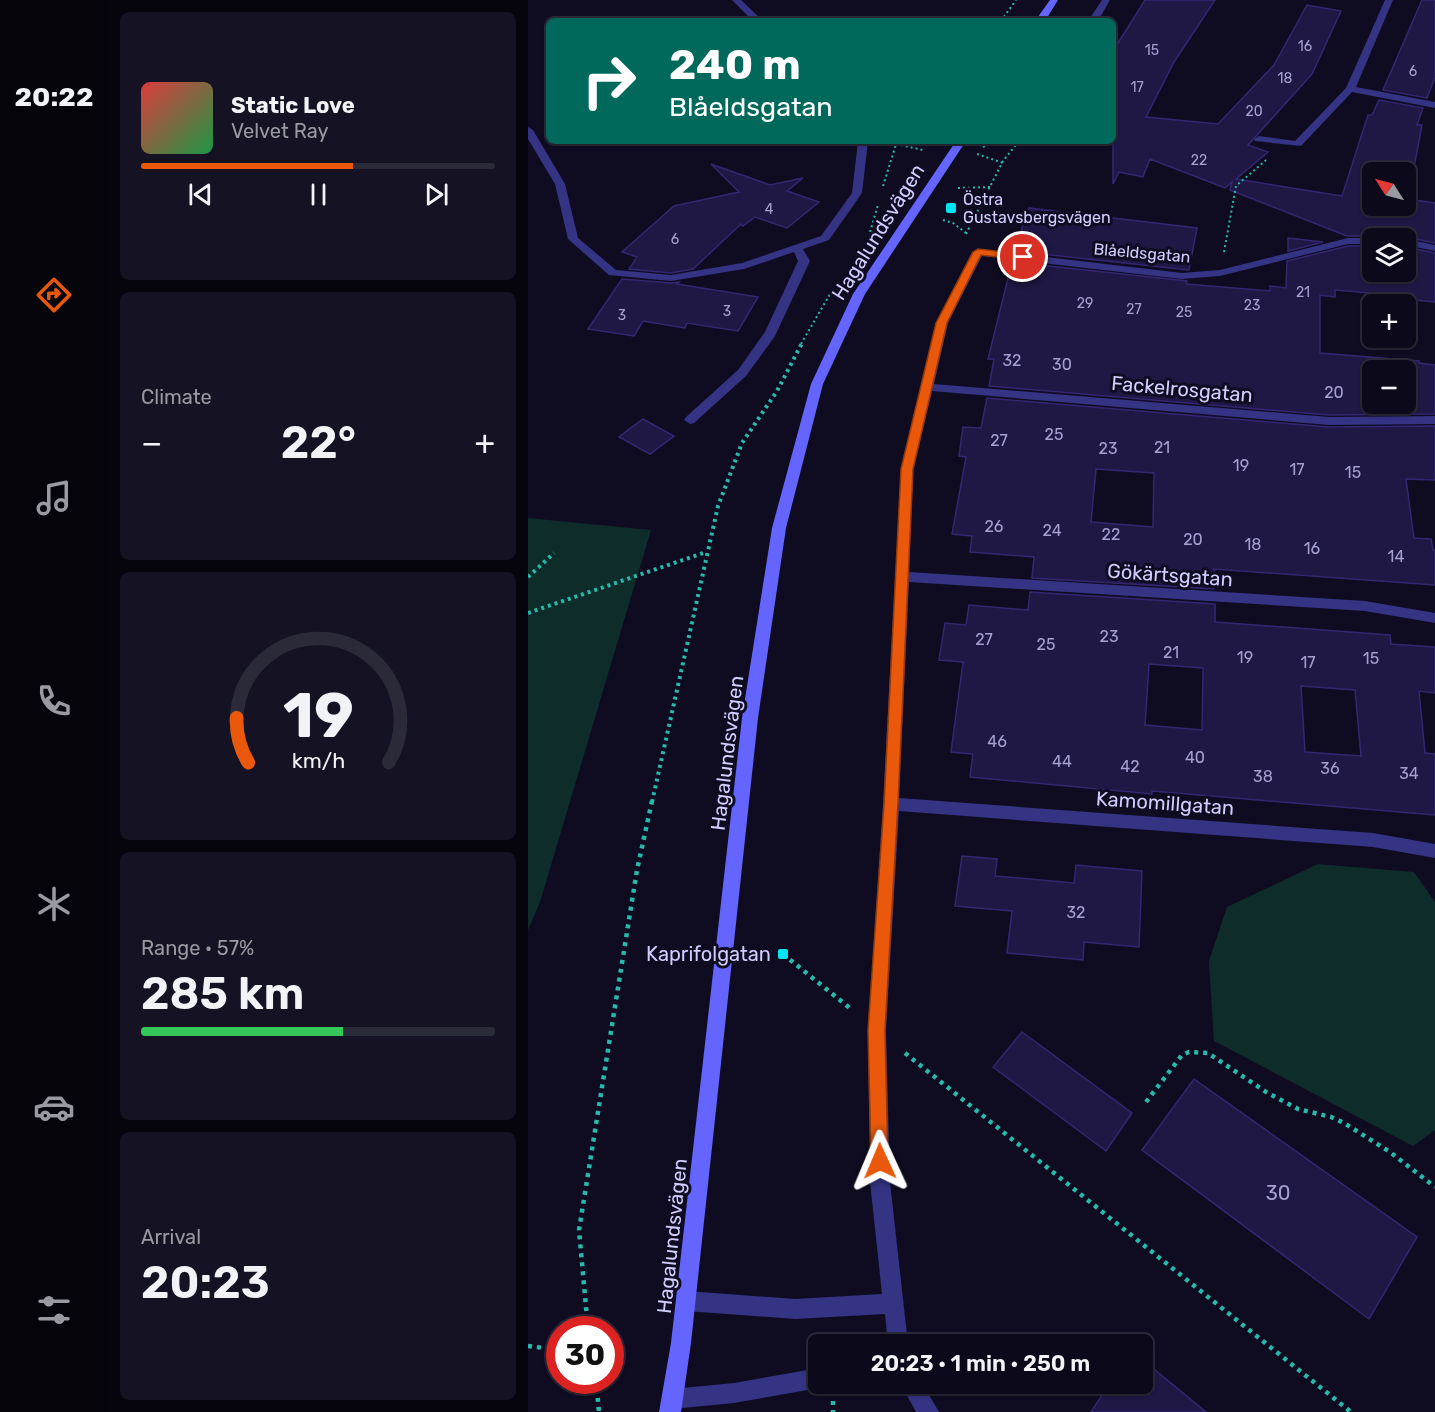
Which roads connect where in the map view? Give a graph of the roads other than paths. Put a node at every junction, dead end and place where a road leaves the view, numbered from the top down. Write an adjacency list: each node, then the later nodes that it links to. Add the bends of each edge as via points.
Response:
1 (736, 0): 5 (street)
2 (1054, 0): 6 (street)
3 (1106, 0): 7 (street)
4 (1389, 0): 8 (street)
5 (755, 18)
6 (1042, 18)
7 (1095, 18)
8 (1350, 89): 9 (street); 11 (street, via 1297,144)
9 (1435, 105)
10 (528, 130): 16 (street, via 561,184 573,239 613,273 671,278 744,266)
11 (1259, 139)
12 (863, 144): 16 (street, via 857,193 825,238)
13 (959, 144): 25 (street, Hagalundsvägen, via 859,294 817,384 779,528 750,718)
14 (1362, 241): 18 (street, Blåeldsgatan, via 1348,241 1220,273 1182,276 978,252 942,323)
15 (1416, 244): 17 (street)
16 (797, 248): 19 (street, via 804,261 771,333 742,373)
17 (1435, 248)
18 (927, 387): 20 (street, Fackelrosgatan, via 1329,421); 21 (street, via 907,469)
19 (690, 420)
20 (1435, 420)
21 (903, 577): 22 (street, Gökärtsgatan, via 1365,606); 23 (street)
22 (1435, 618)
23 (891, 804): 24 (street, Kamomillgatan, via 1373,840); 26 (street, via 876,1030 880,1182)
24 (1435, 851)
25 (686, 1300): 26 (street, via 795,1309); 30 (street, Hagalundsvägen)
26 (893, 1303): 27 (street)
27 (897, 1334)
28 (808, 1380): 30 (street)
29 (917, 1394): 31 (street)
30 (671, 1405)
31 (928, 1412)

